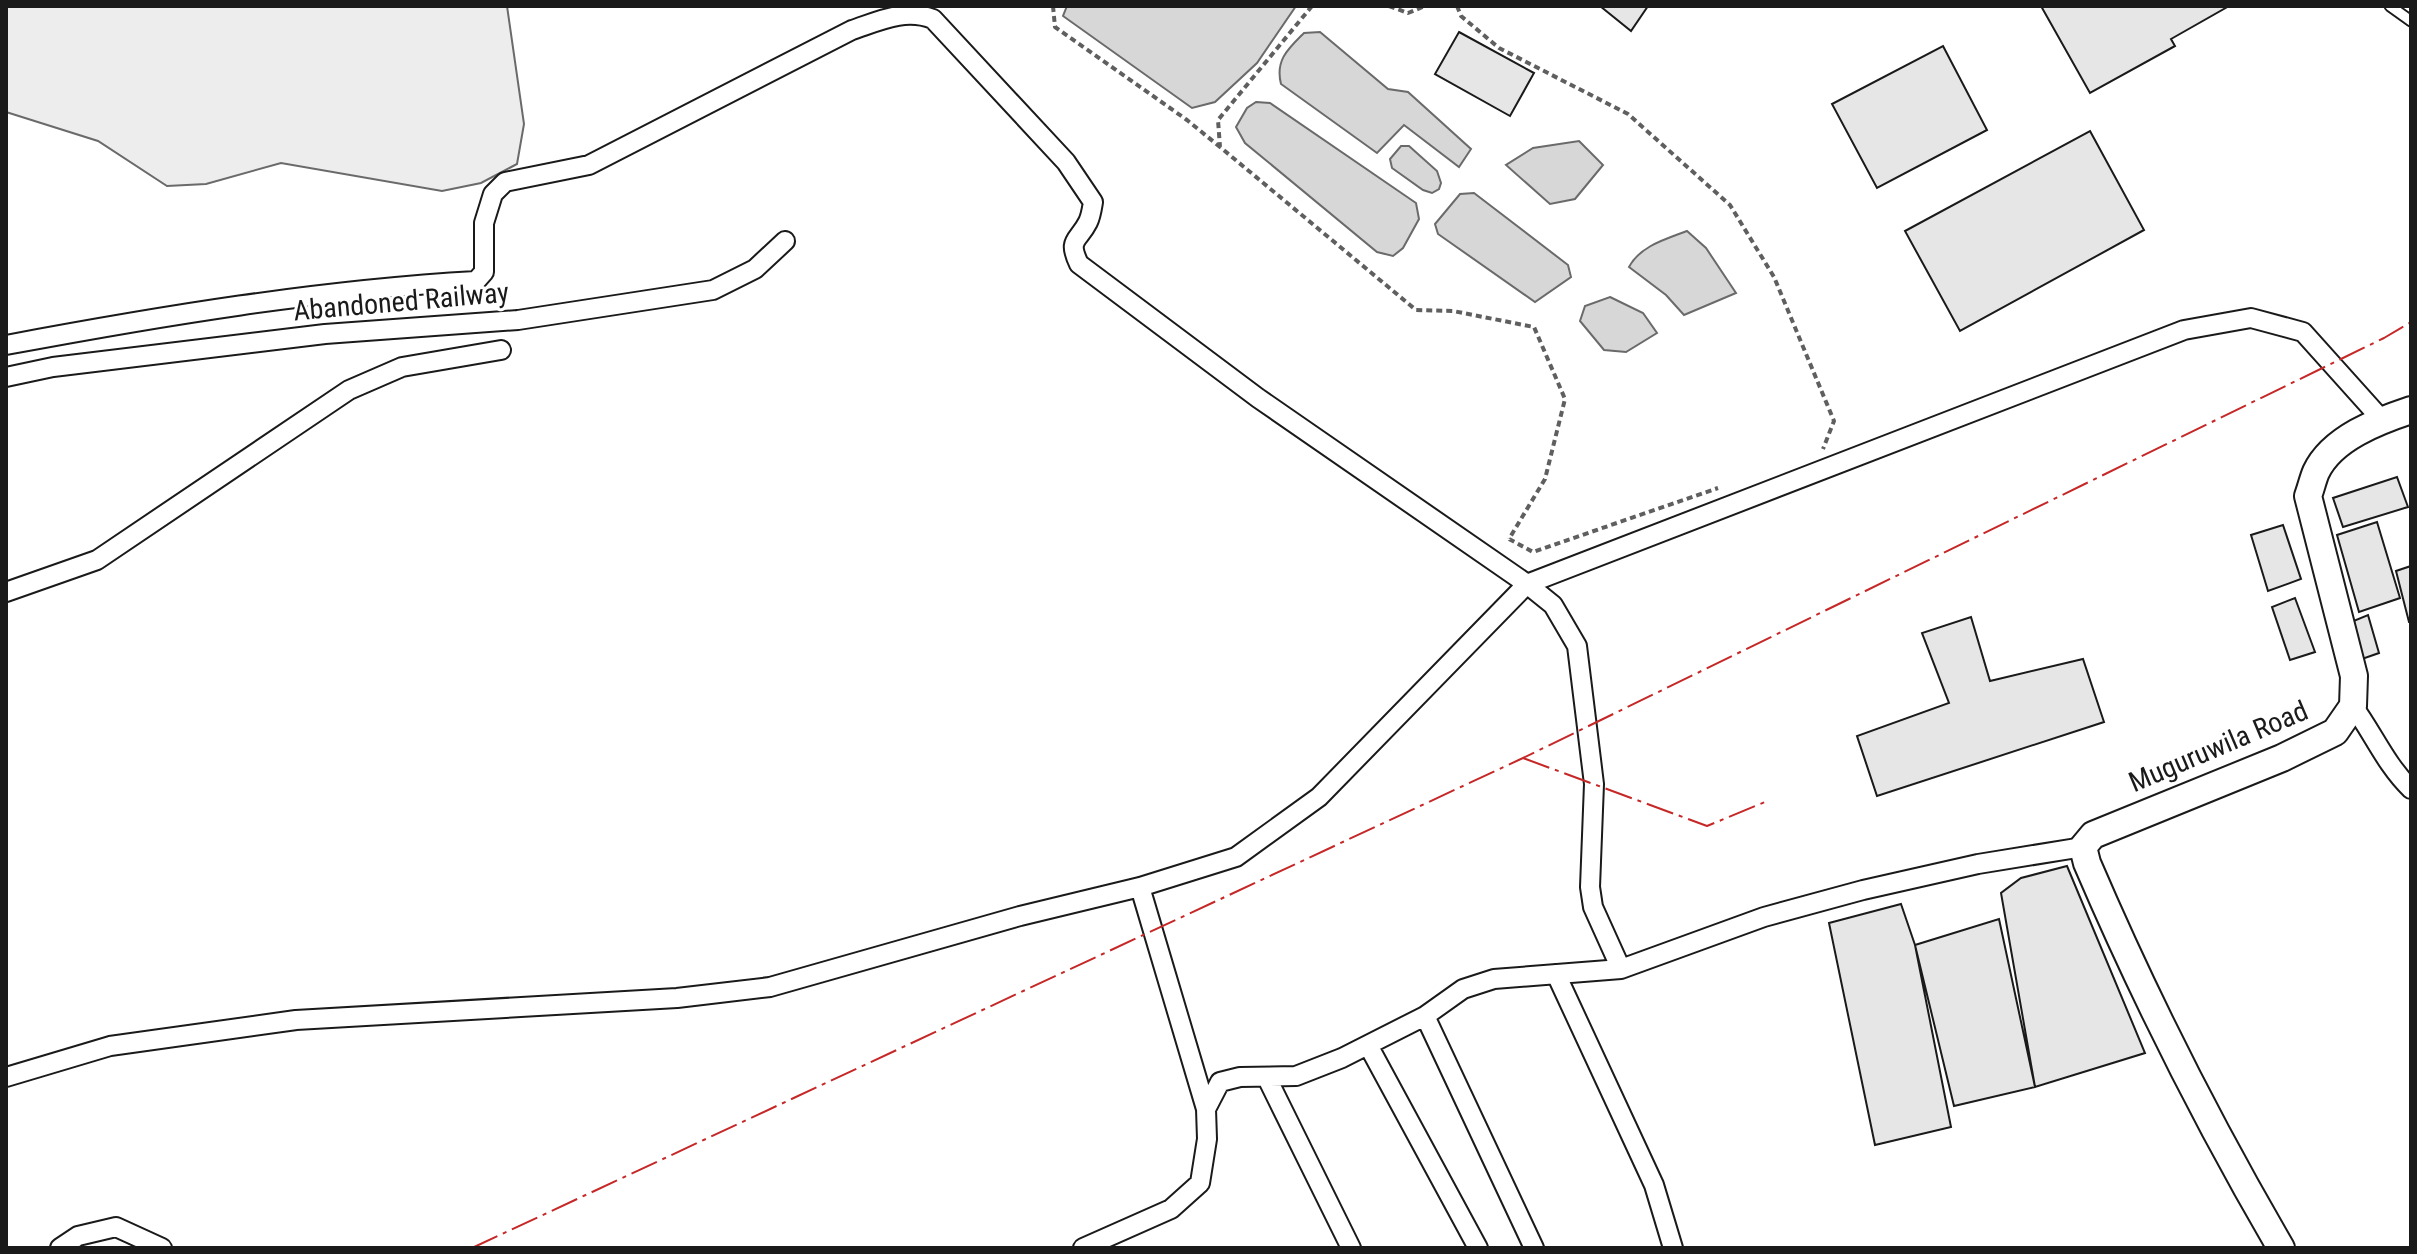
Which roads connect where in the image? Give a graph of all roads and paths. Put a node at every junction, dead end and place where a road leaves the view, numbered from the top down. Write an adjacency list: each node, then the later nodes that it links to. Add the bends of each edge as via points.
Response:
1 (1053, 6): 8 (path, via 1055,27)
2 (1312, 6): 8 (path, via 1218,120)
3 (1389, 6): 4 (path, via 1408,13)
4 (1425, 6)
5 (1457, 6): 15 (path, via 1461,16 1499,48 1628,114 1730,205 1774,277 1834,421)
6 (2390, 6): 7 (lane)
7 (2411, 21)
8 (1220, 147): 17 (path, via 1416,310 1453,311 1534,327 1565,399 1545,479)
9 (785, 241): 12 (street, Abandoned Railway, via 755,269 713,290 518,320 325,334)
10 (6, 345): 18 (street, via 337,293 476,281 484,272 484,223 493,194 505,182 589,165 852,30 919,13 933,19 1086,188 1093,202 1088,221 1074,240 1079,264 1258,398)
11 (501, 350): 20 (street, via 402,367 349,390 97,560)
12 (6, 377)
13 (2411, 410): 14 (street)
14 (2382, 420): 19 (street, via 2303,332 2251,318 2184,330); 21 (street, via 2339,445 2317,470 2308,496 2354,676)
15 (1822, 452)
16 (1721, 487): 17 (path, via 1533,552)
17 (1509, 539): 18 (path)
18 (1494, 561): 19 (street)
19 (1527, 584): 24 (street, via 1319,797 1236,857); 25 (street, via 1553,605 1577,646 1594,784 1590,887 1593,907)
20 (6, 592)
21 (2353, 706): 22 (street, via 2389,765); 23 (street, Muguruwila Road, via 2335,732 2093,835)
22 (2411, 789)
23 (2083, 847): 25 (street, via 1863,890 1764,917); 40 (street, via 2128,958 2186,1077)
24 (1140, 887): 29 (street, via 770,987 677,998 296,1020 110,1046); 31 (street)
25 (1621, 969): 26 (street)
26 (1556, 974): 27 (street, via 1494,979 1463,989); 39 (street, via 1654,1185)
27 (1425, 1016): 28 (street); 38 (street)
28 (1368, 1045): 30 (street, via 1296,1076); 37 (street)
29 (6, 1077)
30 (1267, 1078): 31 (street, via 1220,1082); 36 (street)
31 (1206, 1109): 32 (street, via 1200,1183 1171,1209)
32 (1119, 1240): 35 (street)
33 (60, 1248): 34 (street, via 78,1236 116,1227)
34 (162, 1248)
35 (1083, 1248)
36 (1351, 1248)
37 (1478, 1248)
38 (1534, 1248)
39 (1673, 1248)
40 (2281, 1248)

